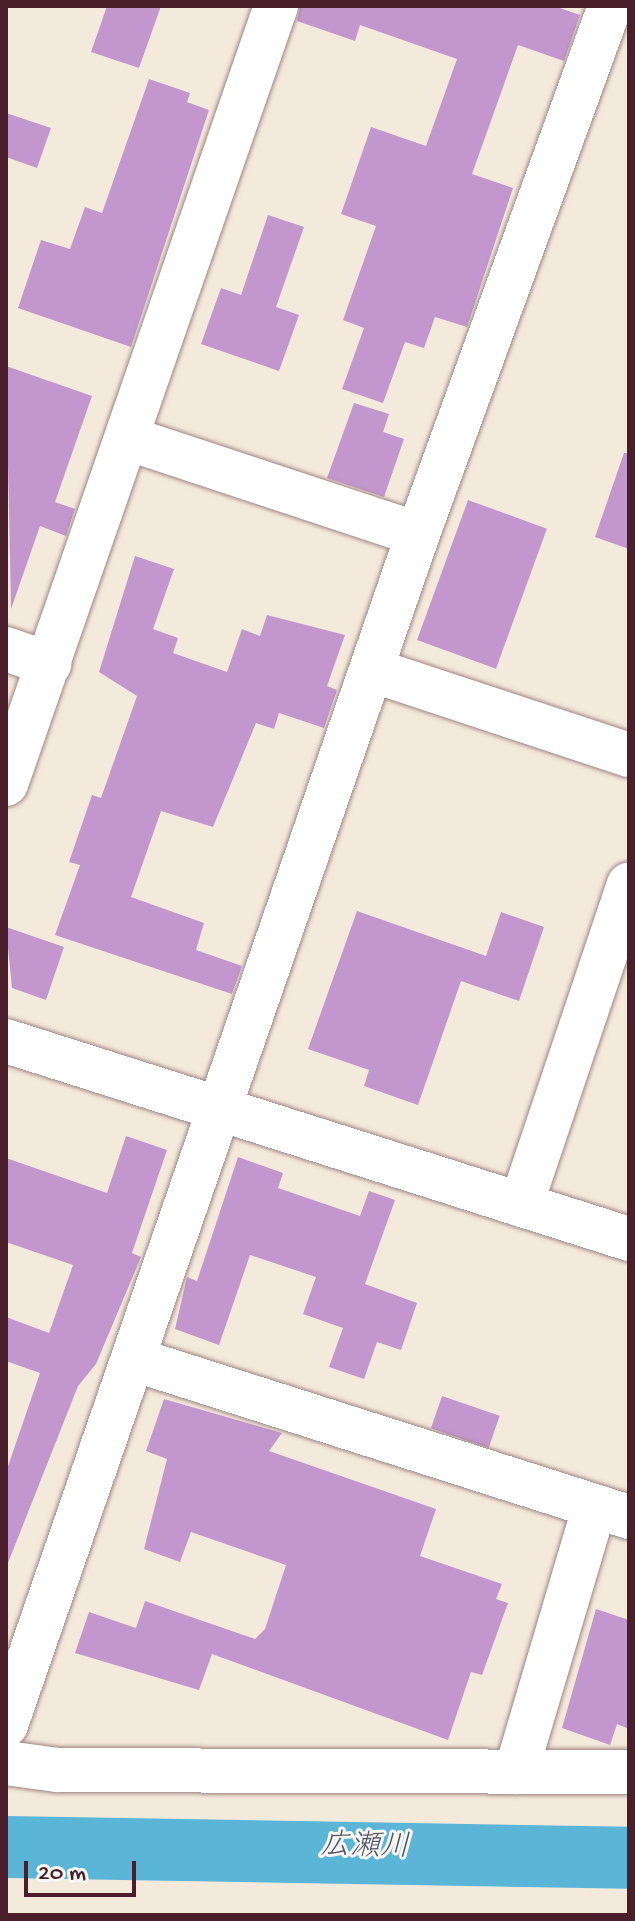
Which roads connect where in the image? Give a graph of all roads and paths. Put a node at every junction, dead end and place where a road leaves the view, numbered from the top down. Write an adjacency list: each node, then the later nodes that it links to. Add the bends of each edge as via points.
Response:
1 (276, 6): 3 (street)
2 (610, 6): 4 (street)
3 (127, 438): 4 (street); 6 (street)
4 (418, 534): 7 (street)
5 (6, 649): 6 (street)
6 (49, 664): 9 (street)
7 (372, 670): 8 (street); 12 (street)
8 (629, 755)
9 (6, 784)
10 (627, 897): 13 (street)
11 (6, 1041): 12 (street)
12 (216, 1112): 13 (street); 15 (street)
13 (521, 1205): 14 (street)
14 (629, 1239)
15 (133, 1359): 16 (street); 17 (street)
16 (612, 1511): 19 (street)
17 (6, 1725)
18 (6, 1763): 19 (street, via 57,1770)
19 (516, 1772): 20 (street)
20 (629, 1772)

